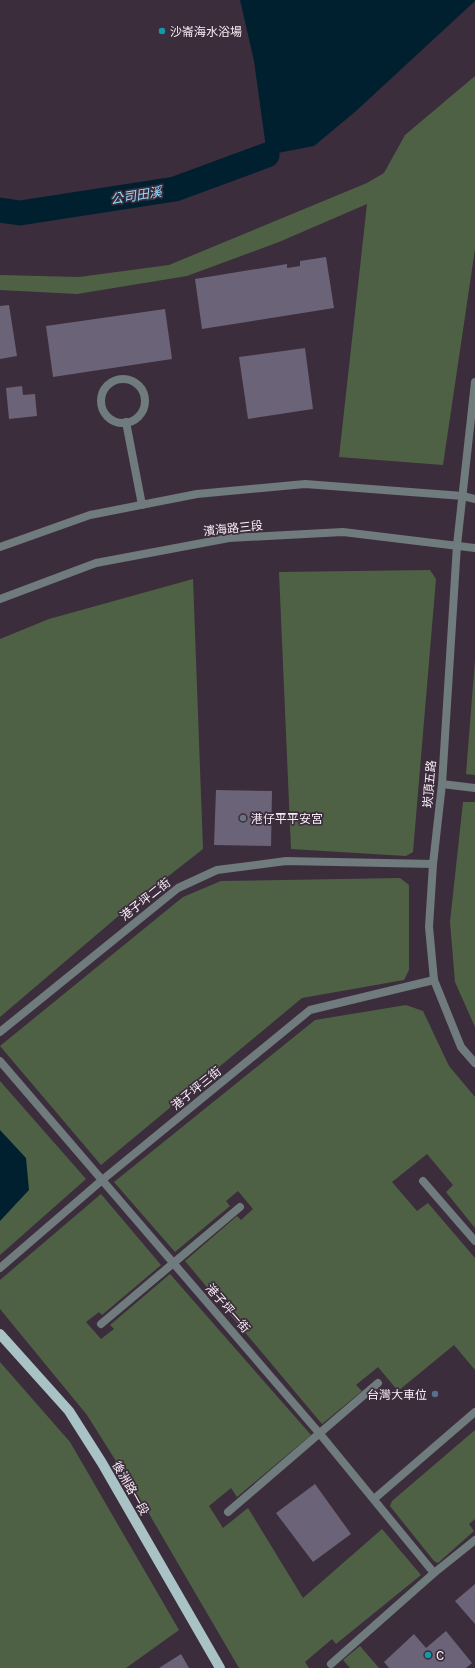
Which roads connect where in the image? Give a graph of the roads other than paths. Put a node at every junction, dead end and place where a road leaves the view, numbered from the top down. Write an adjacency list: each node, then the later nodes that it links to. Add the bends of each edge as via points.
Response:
1 (475, 382): 3 (street, 崁頂五路)
2 (126, 422): 2 (street, via 138,417 145,399 135,382 122,379 109,384 104,390 102,403 107,416 113,420); 5 (street)
3 (463, 496): 4 (street); 5 (street, via 305,484 197,494); 6 (street, 崁頂五路)
4 (475, 499)
5 (142, 505): 7 (street, via 90,515)
6 (457, 545): 8 (street, 濱海路三段); 9 (street, 濱海路三段, via 343,532 229,538 96,563); 10 (street, 崁頂五路)
7 (0, 547)
8 (475, 548)
9 (0, 599)
10 (442, 784): 11 (street); 12 (street, 崁頂五路)
11 (475, 788)
12 (433, 864): 13 (street, 崁頂五路, via 429,927); 14 (street, 港子坪二街, via 286,861 217,870 178,888)
13 (434, 980): 16 (street, 崁頂五路, via 461,1047); 18 (street, 港子坪三街, via 310,1010)
14 (0, 1032)
15 (0, 1061): 18 (street, 港子坪一街)
16 (475, 1063)
17 (423, 1180): 20 (street)
18 (101, 1181): 21 (street, 港子坪一街); 22 (street, 港子坪三街)
19 (240, 1207): 21 (street)
20 (475, 1241)
21 (173, 1262): 23 (street); 27 (street, 港子坪一街)
22 (0, 1268)
23 (101, 1324)
24 (0, 1334): 33 (main road, 後洲路一段, via 69,1411 106,1470)
25 (378, 1383): 27 (street)
26 (475, 1412): 28 (street)
27 (320, 1434): 28 (street, 港子坪一街); 29 (street)
28 (374, 1499): 31 (street, 港子坪一街)
29 (228, 1512)
30 (475, 1540): 31 (street)
31 (434, 1573): 32 (street)
32 (331, 1664)
33 (220, 1668)

